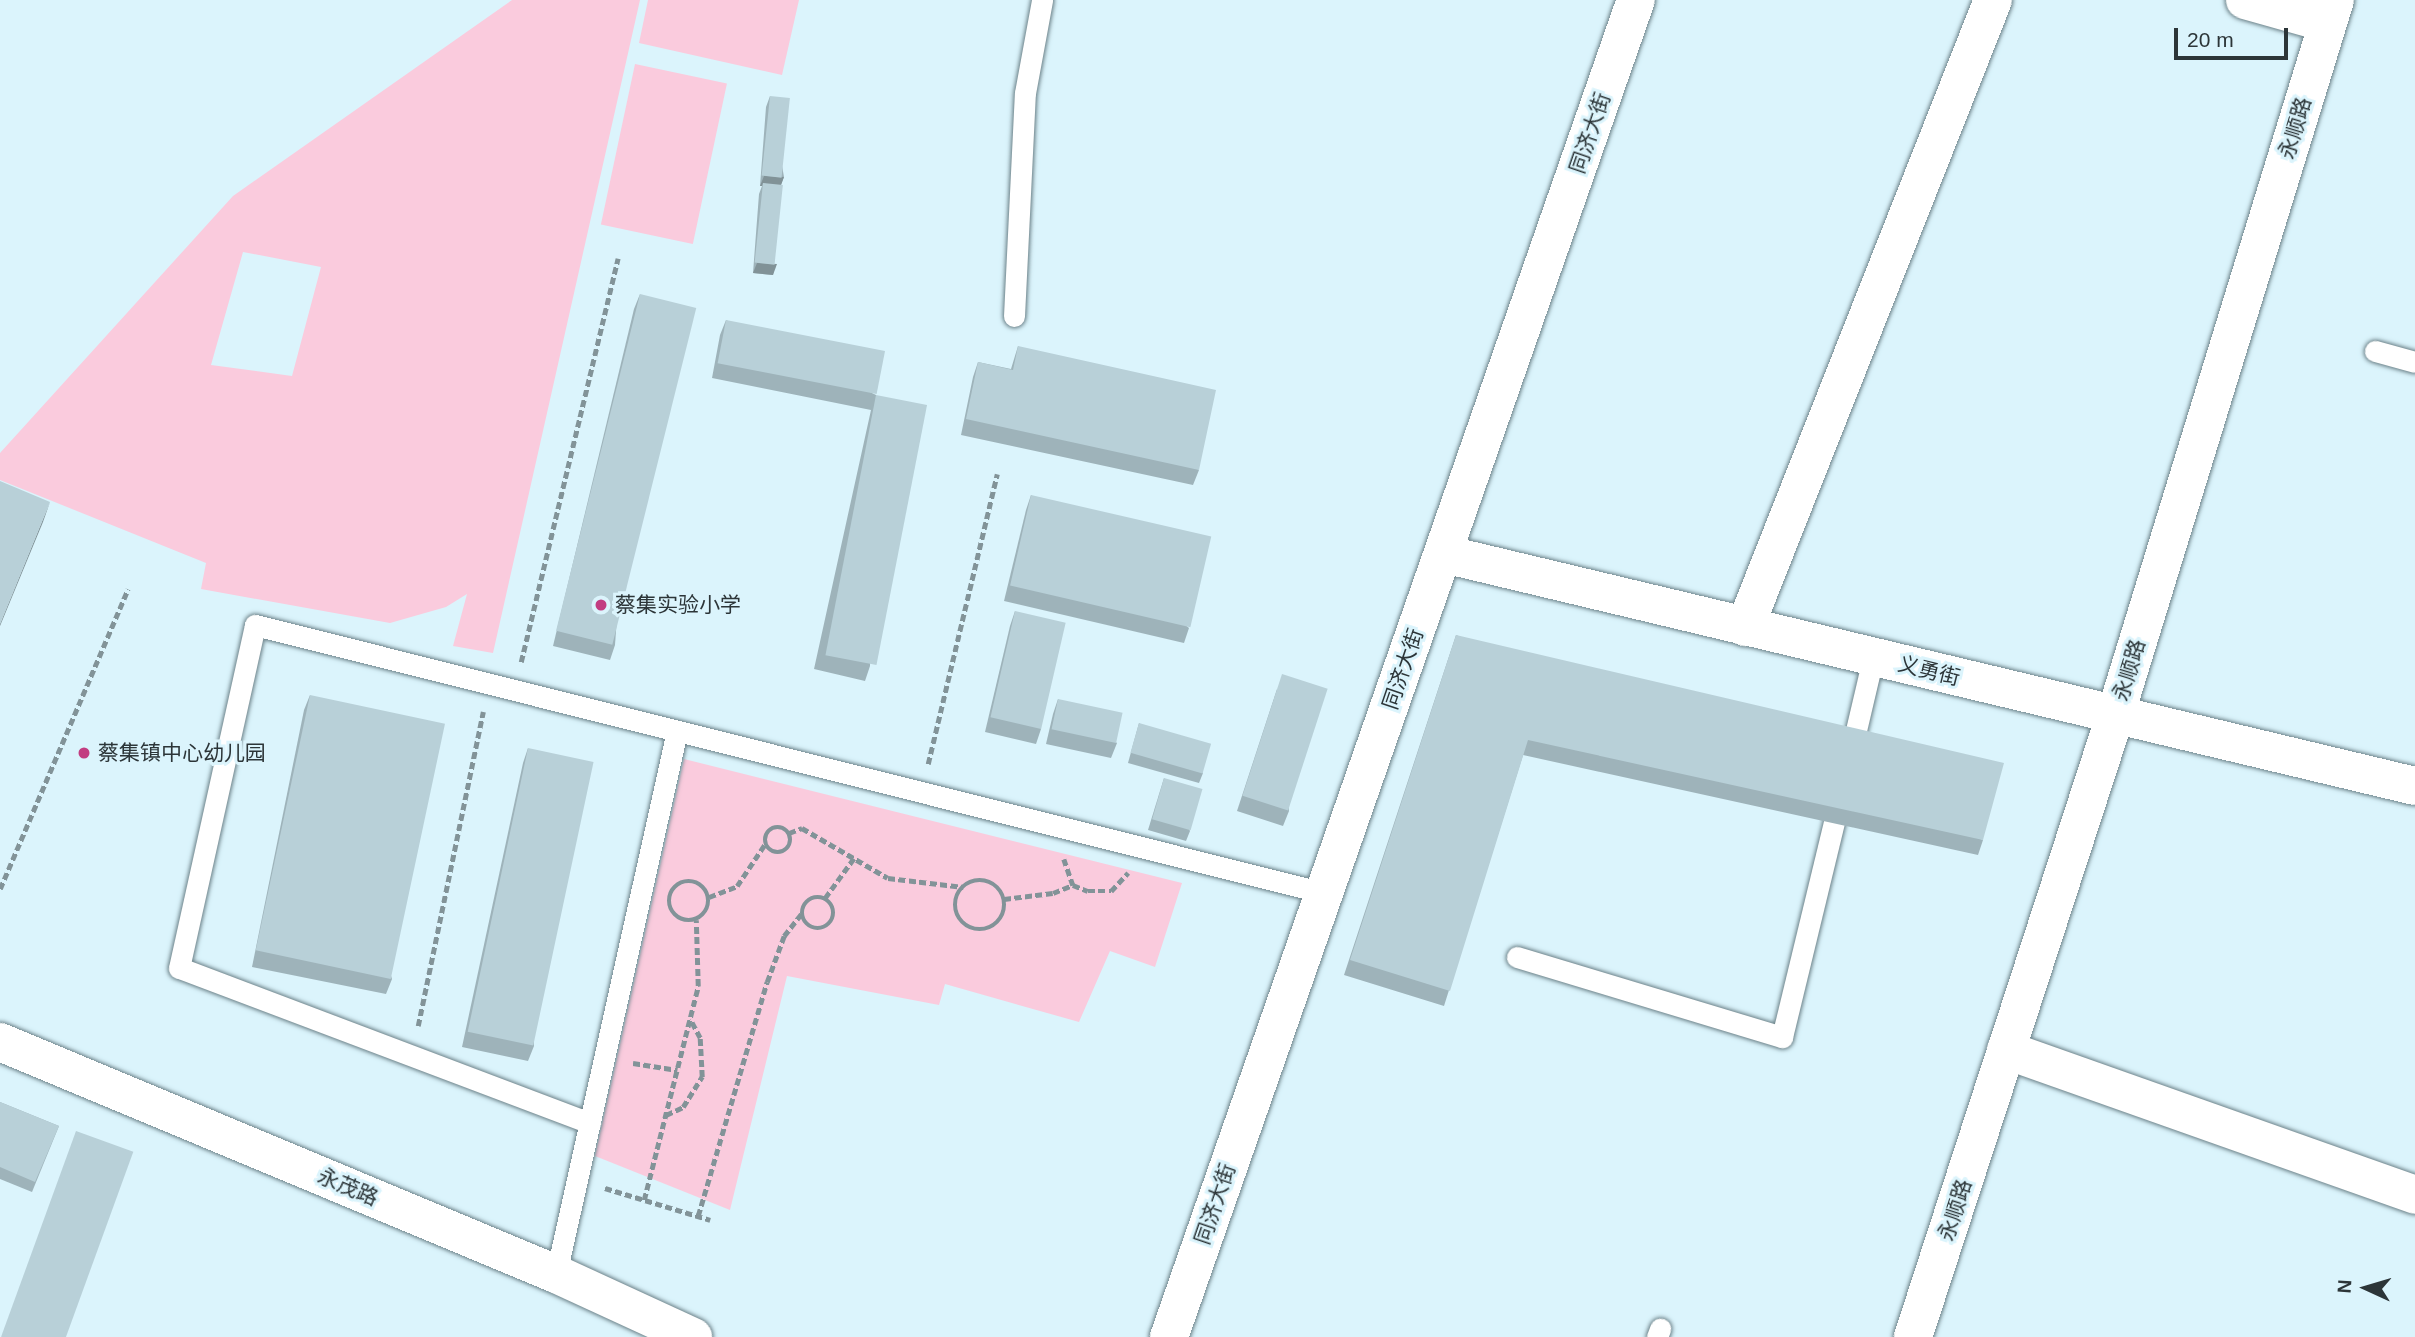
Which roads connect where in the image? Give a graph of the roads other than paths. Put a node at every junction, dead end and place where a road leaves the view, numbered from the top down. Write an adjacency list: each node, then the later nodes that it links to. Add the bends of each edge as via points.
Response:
1 (1042, 0): 6 (lane, via 1025,93)
2 (1636, 0): 9 (street, 同济大街)
3 (1993, 0): 10 (street)
4 (2245, 0): 5 (street)
5 (2331, 12): 12 (street, 永顺路)
6 (1014, 316)
7 (2375, 351): 8 (lane)
8 (2415, 362)
9 (1444, 554): 10 (street, 义勇街); 15 (street, 同济大街)
10 (1745, 627): 11 (street, 义勇街)
11 (1873, 658): 12 (street, 义勇街); 16 (lane, via 1782,1037)
12 (2115, 716): 14 (street, 义勇街); 18 (street, 永顺路)
13 (677, 731): 15 (lane); 19 (lane); 19 (lane, via 255,625 179,968)
14 (2415, 786)
15 (1324, 893): 23 (street, 同济大街)
16 (1517, 957)
17 (0, 1042): 21 (street, 永茂路)
18 (2006, 1051): 20 (street); 24 (street, 永顺路)
19 (590, 1123): 21 (lane)
20 (2415, 1195)
21 (556, 1274): 22 (street, 永茂路)
22 (689, 1336)
23 (1169, 1337)
24 (1913, 1337)

